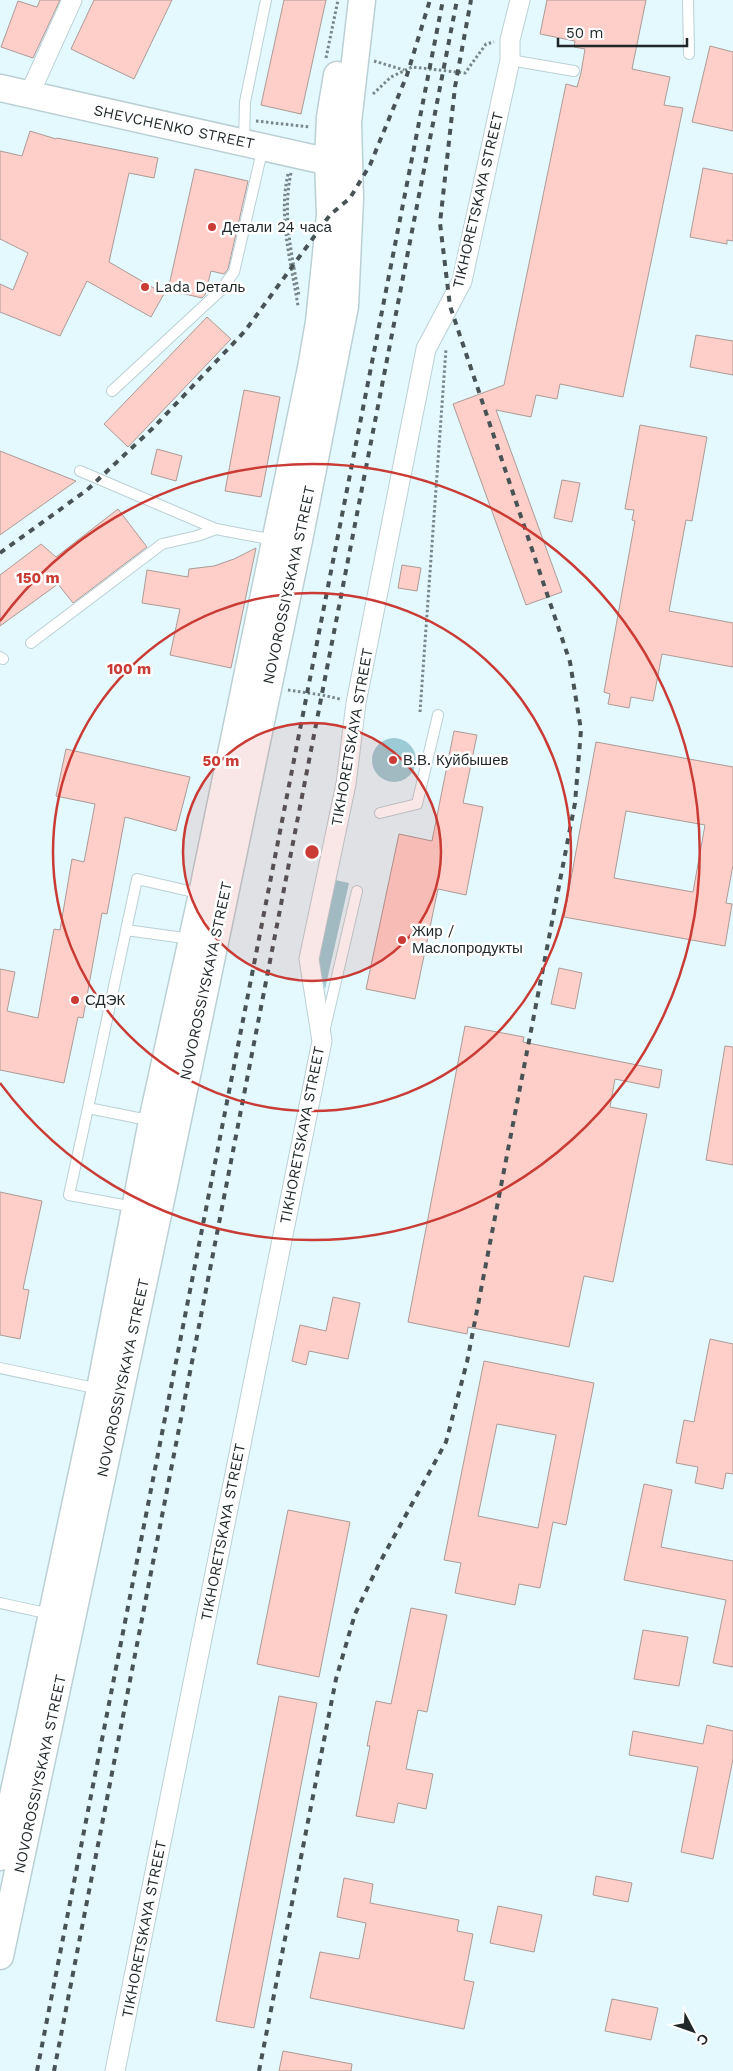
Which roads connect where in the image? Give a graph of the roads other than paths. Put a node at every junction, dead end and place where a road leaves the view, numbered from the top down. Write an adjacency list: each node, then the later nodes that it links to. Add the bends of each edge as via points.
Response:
1 (72, 0): 11 (street)
2 (266, 0): 12 (lane, via 245,102)
3 (350, 0): 13 (main road, NOVOROSSIYSKAYA STREET, via 330,117)
4 (362, 0): 13 (main road, NOVOROSSIYSKAYA STREET, via 348,122)
5 (520, 0): 8 (street, TIKHORETSKAYA STREET, via 510,40)
6 (688, 0): 7 (lane)
7 (689, 54)
8 (510, 60): 9 (lane); 25 (street, TIKHORETSKAYA STREET, via 462,281 426,349 356,703 346,784 308,959)
9 (574, 71)
10 (0, 88): 11 (main road, SHEVCHENKO STREET)
11 (29, 95): 12 (main road, SHEVCHENKO STREET)
12 (254, 144): 13 (main road, SHEVCHENKO STREET); 14 (lane, via 234,272 230,279)
13 (338, 164): 17 (main road, NOVOROSSIYSKAYA STREET, via 319,322); 27 (main road, NOVOROSSIYSKAYA STREET, via 349,240 345,306 299,540)
14 (112, 391)
15 (80, 471): 16 (lane)
16 (216, 529): 17 (lane); 18 (lane, via 162,544)
17 (274, 540): 22 (main road, NOVOROSSIYSKAYA STREET)
18 (31, 643)
19 (438, 715): 20 (lane, via 417,804)
20 (380, 813)
21 (357, 891): 25 (lane)
22 (202, 894): 23 (lane, via 136,879); 24 (main road, NOVOROSSIYSKAYA STREET)
23 (126, 930): 24 (lane); 26 (lane)
24 (192, 940): 27 (main road, NOVOROSSIYSKAYA STREET)
25 (322, 1041): 35 (street, TIKHORETSKAYA STREET)
26 (88, 1108): 27 (lane); 28 (lane, via 69,1196)
27 (164, 1124): 28 (main road, NOVOROSSIYSKAYA STREET); 30 (main road, NOVOROSSIYSKAYA STREET)
28 (135, 1207): 30 (main road, NOVOROSSIYSKAYA STREET)
29 (0, 1368): 30 (lane)
30 (110, 1391): 32 (main road, NOVOROSSIYSKAYA STREET); 34 (main road, NOVOROSSIYSKAYA STREET)
31 (0, 1603): 32 (lane)
32 (51, 1614): 33 (main road, NOVOROSSIYSKAYA STREET, via 11,1775)
33 (0, 1857)
34 (0, 1956)
35 (115, 2071)

